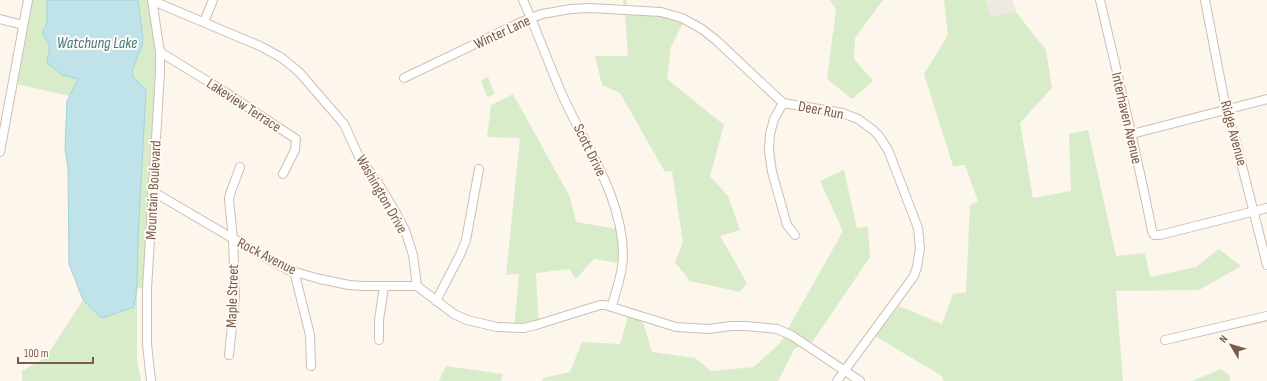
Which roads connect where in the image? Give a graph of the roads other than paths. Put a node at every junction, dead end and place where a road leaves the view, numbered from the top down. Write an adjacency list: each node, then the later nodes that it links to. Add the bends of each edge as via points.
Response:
1 (28, 0): 11 (street)
2 (213, 0): 10 (street)
3 (523, 0): 8 (street, Scott Drive)
4 (1100, 0): 18 (street, Interhaven Avenue)
5 (1205, 0): 16 (street, Ridge Avenue)
6 (153, 1): 10 (street, Washington Drive); 12 (street, Mountain Boulevard)
7 (606, 9): 8 (street, Winter Lane, via 571,9); 15 (street, Deer Run, via 661,12 693,23 717,41)
8 (530, 18): 13 (street, Winter Lane); 33 (street, Scott Drive, via 605,181 618,218 623,256)
9 (0, 19): 11 (street)
10 (204, 22): 30 (street, Washington Drive, via 282,58 299,72 335,112 348,131 359,157 385,193 405,230 413,255)
11 (23, 25): 17 (street)
12 (160, 52): 22 (street, Lakeview Terrace, via 296,139 295,150); 23 (street, Mountain Boulevard)
13 (404, 78)
14 (1267, 100): 16 (street)
15 (783, 103): 26 (street, via 774,119 768,151 787,225); 39 (street, Deer Run, via 843,113 858,119 873,130 888,150 918,228 920,248 914,276)
16 (1226, 109): 18 (street); 25 (street, Ridge Avenue)
17 (2, 128): 19 (street)
18 (1132, 134): 25 (street, Interhaven Avenue, via 1154,235)
19 (0, 152)
20 (240, 167): 27 (street, Maple Street, via 230,194)
21 (479, 169): 32 (street, via 466,240)
22 (283, 174)
23 (152, 191): 27 (street, Rock Avenue); 40 (street, Mountain Boulevard, via 147,289 147,344)
24 (1267, 208): 25 (street)
25 (1254, 211): 28 (street, Ridge Avenue)
26 (795, 235)
27 (233, 239): 29 (street, Rock Avenue); 37 (street, Maple Street, via 235,296)
28 (1267, 265)
29 (294, 271): 31 (street, Rock Avenue, via 349,285); 38 (street, via 310,335)
30 (417, 286): 31 (street, Rock Avenue); 32 (street)
31 (384, 287): 35 (street)
32 (436, 301): 33 (street, via 467,320 513,328 536,326 600,305)
33 (612, 306): 39 (street, via 676,327 709,329 746,326 777,329 791,335)
34 (1267, 316): 36 (street)
35 (379, 340)
36 (1165, 340)
37 (229, 355)
38 (311, 366)
39 (844, 371): 41 (street, Deer Run); 42 (street)
40 (151, 381)
41 (837, 381)
42 (860, 381)

